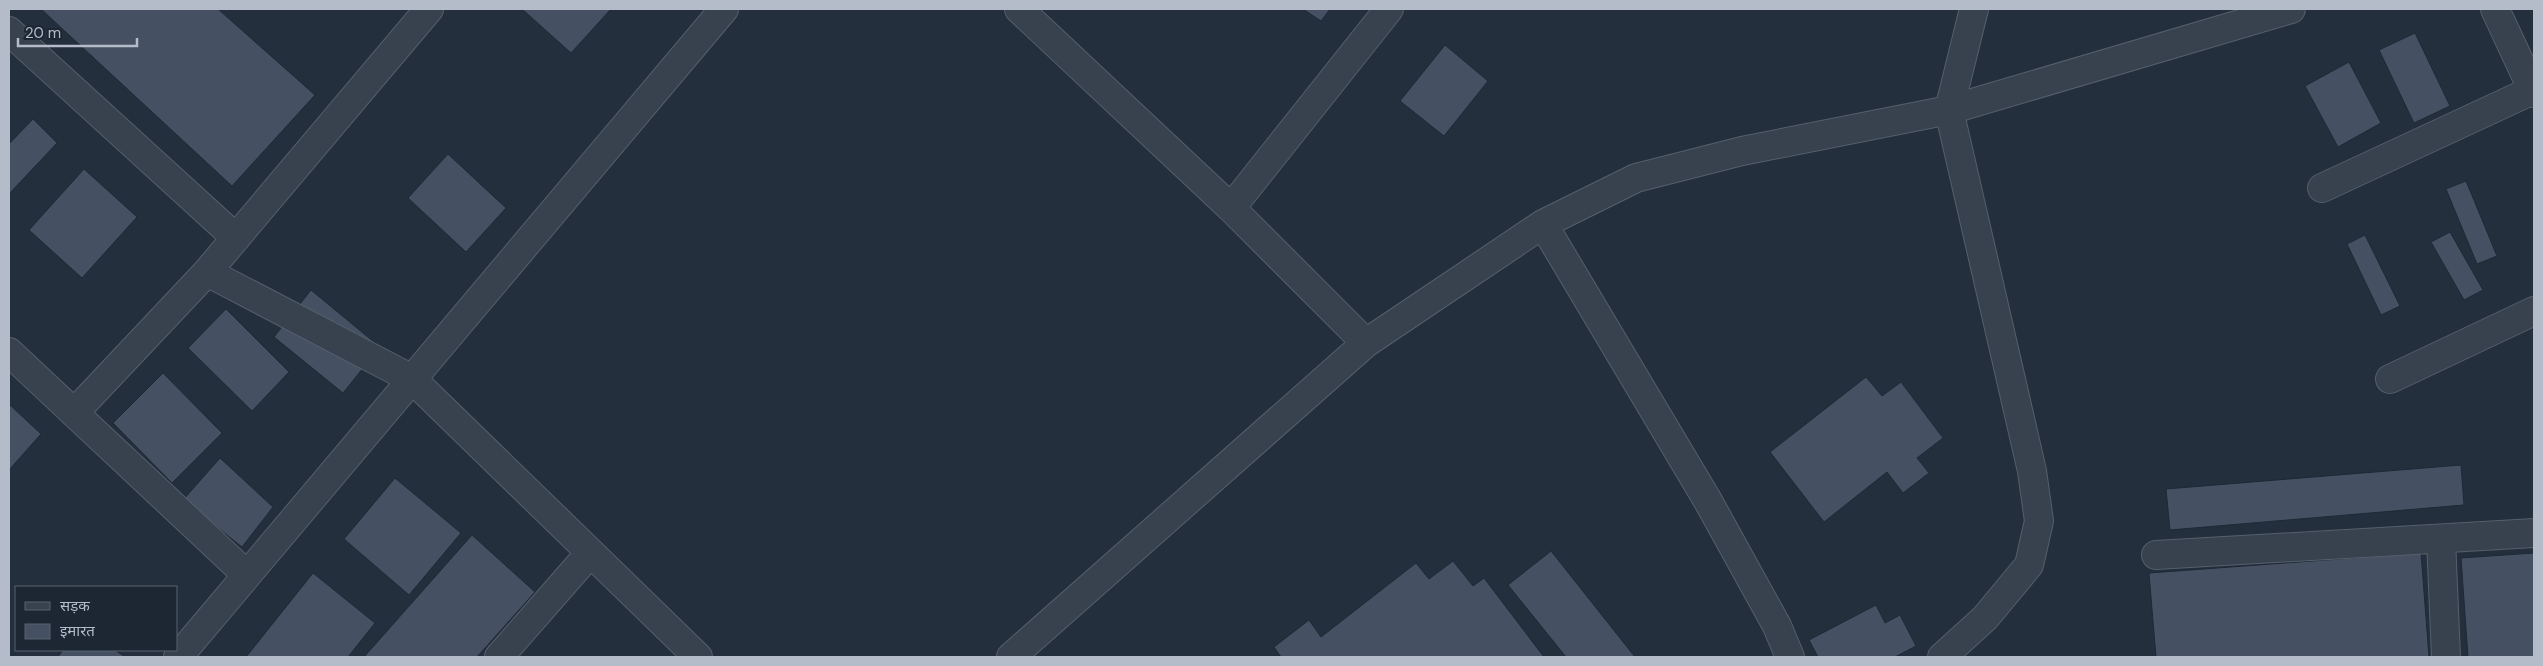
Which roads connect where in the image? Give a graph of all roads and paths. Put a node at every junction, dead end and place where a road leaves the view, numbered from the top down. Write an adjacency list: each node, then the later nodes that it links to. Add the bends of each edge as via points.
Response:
1 (429, 9): 14 (street)
2 (724, 9): 19 (street)
3 (1389, 9): 12 (street)
4 (1974, 9): 10 (street)
5 (2291, 9): 10 (street)
6 (2495, 9): 9 (street)
7 (1030, 12): 12 (street)
8 (9, 31): 14 (street)
9 (2534, 92): 11 (street)
10 (1949, 110): 13 (street, via 1742,151 1636,178); 32 (street, via 2032,471 2039,521 2029,565 1985,618)
11 (2322, 188)
12 (1231, 208): 17 (street)
13 (1543, 224): 17 (street); 31 (street, via 1708,501 1777,626)
14 (236, 238): 15 (street)
15 (207, 272): 19 (street); 21 (street)
16 (2534, 311): 20 (street)
17 (1366, 342): 30 (street)
18 (9, 352): 21 (street)
19 (412, 379): 24 (street); 26 (street)
20 (2390, 379)
21 (74, 413): 26 (street)
22 (2534, 533): 23 (street)
23 (2441, 538): 25 (street); 33 (street)
24 (590, 553): 28 (street); 29 (street)
25 (2156, 555)
26 (247, 575): 27 (street)
27 (178, 657)
28 (499, 657)
29 (698, 657)
30 (1011, 657)
31 (1790, 657)
32 (1942, 657)
33 (2446, 657)

